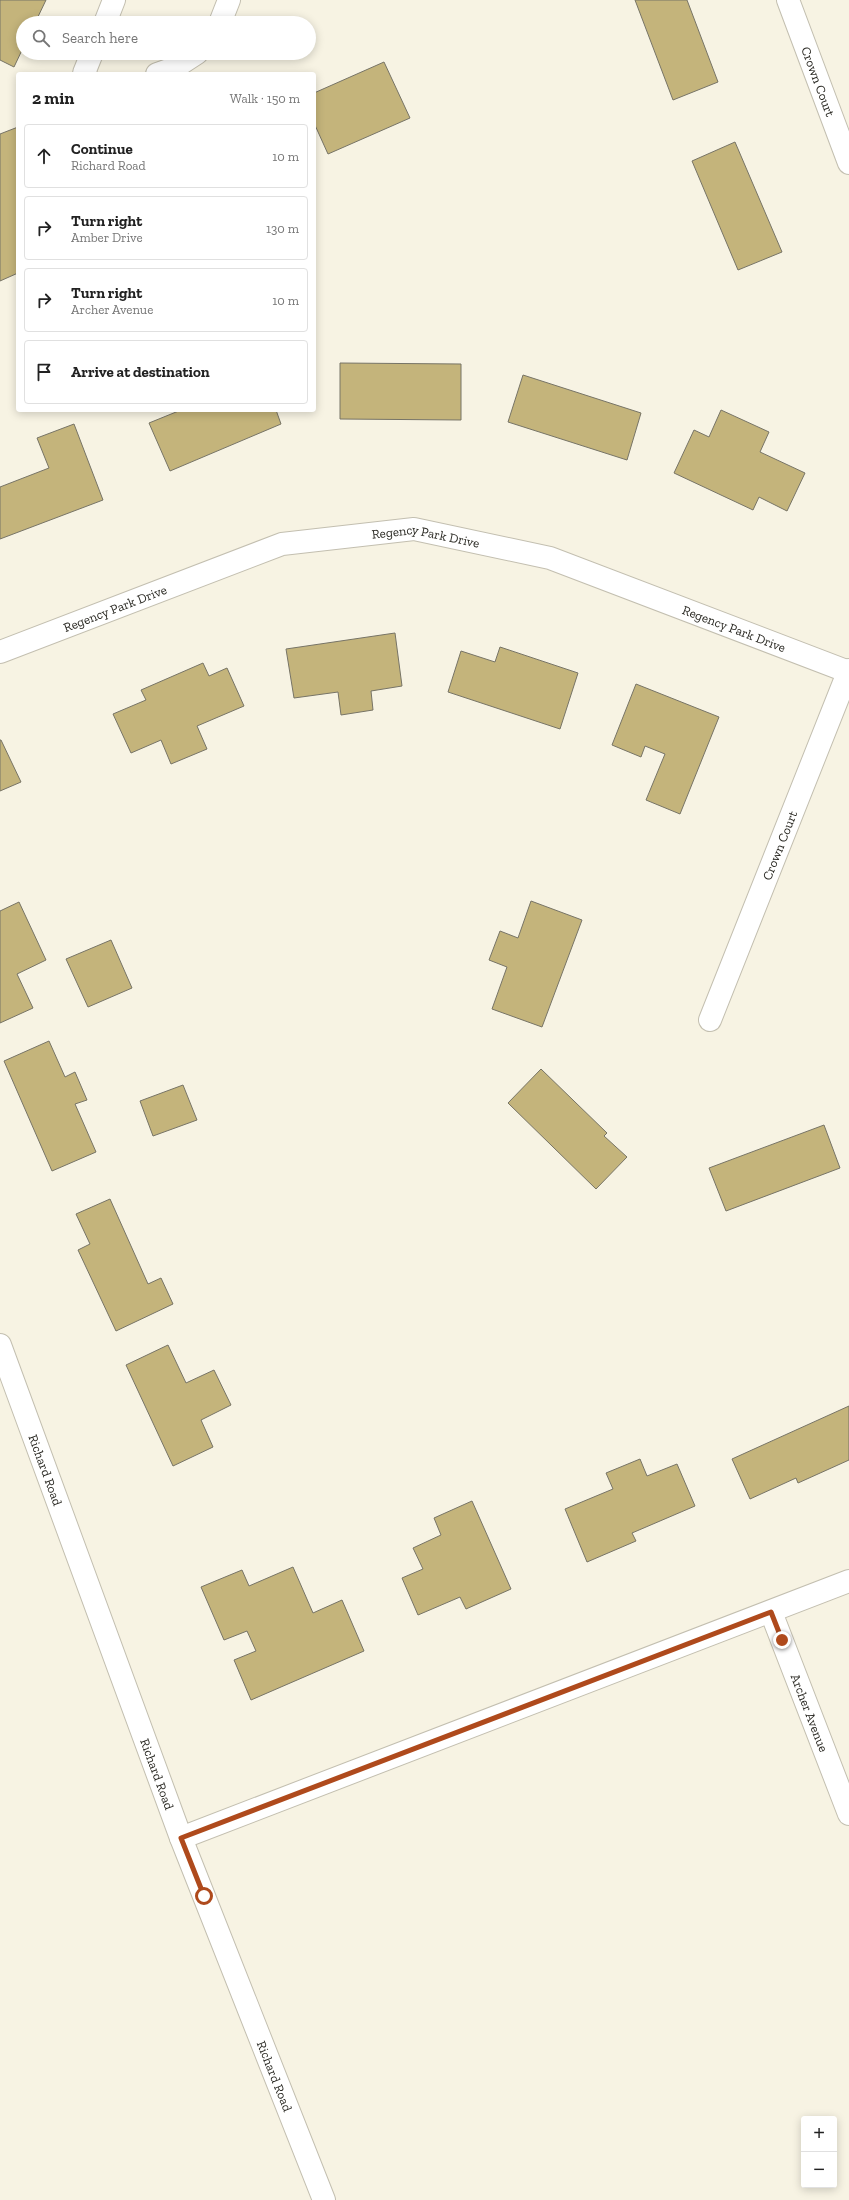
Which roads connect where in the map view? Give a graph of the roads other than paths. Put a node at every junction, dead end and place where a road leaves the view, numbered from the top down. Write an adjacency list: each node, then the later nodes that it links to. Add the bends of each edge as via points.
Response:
1 (114, 0): 4 (street)
2 (229, 0): 5 (street)
3 (788, 0): 10 (street, Crown Court)
4 (108, 16)
5 (223, 16)
6 (89, 60): 8 (street)
7 (186, 60): 9 (street)
8 (84, 72)
9 (163, 72)
10 (849, 163)
11 (0, 652): 12 (street, Regency Park Drive, via 282,544 414,529 550,558)
12 (849, 671): 13 (street, Crown Court)
13 (710, 1020)
14 (0, 1345): 18 (street, Richard Road)
15 (849, 1581): 16 (street)
16 (771, 1612): 17 (street, Archer Avenue); 18 (street)
17 (849, 1814)
18 (181, 1838): 19 (street, Richard Road)
19 (324, 2200)

